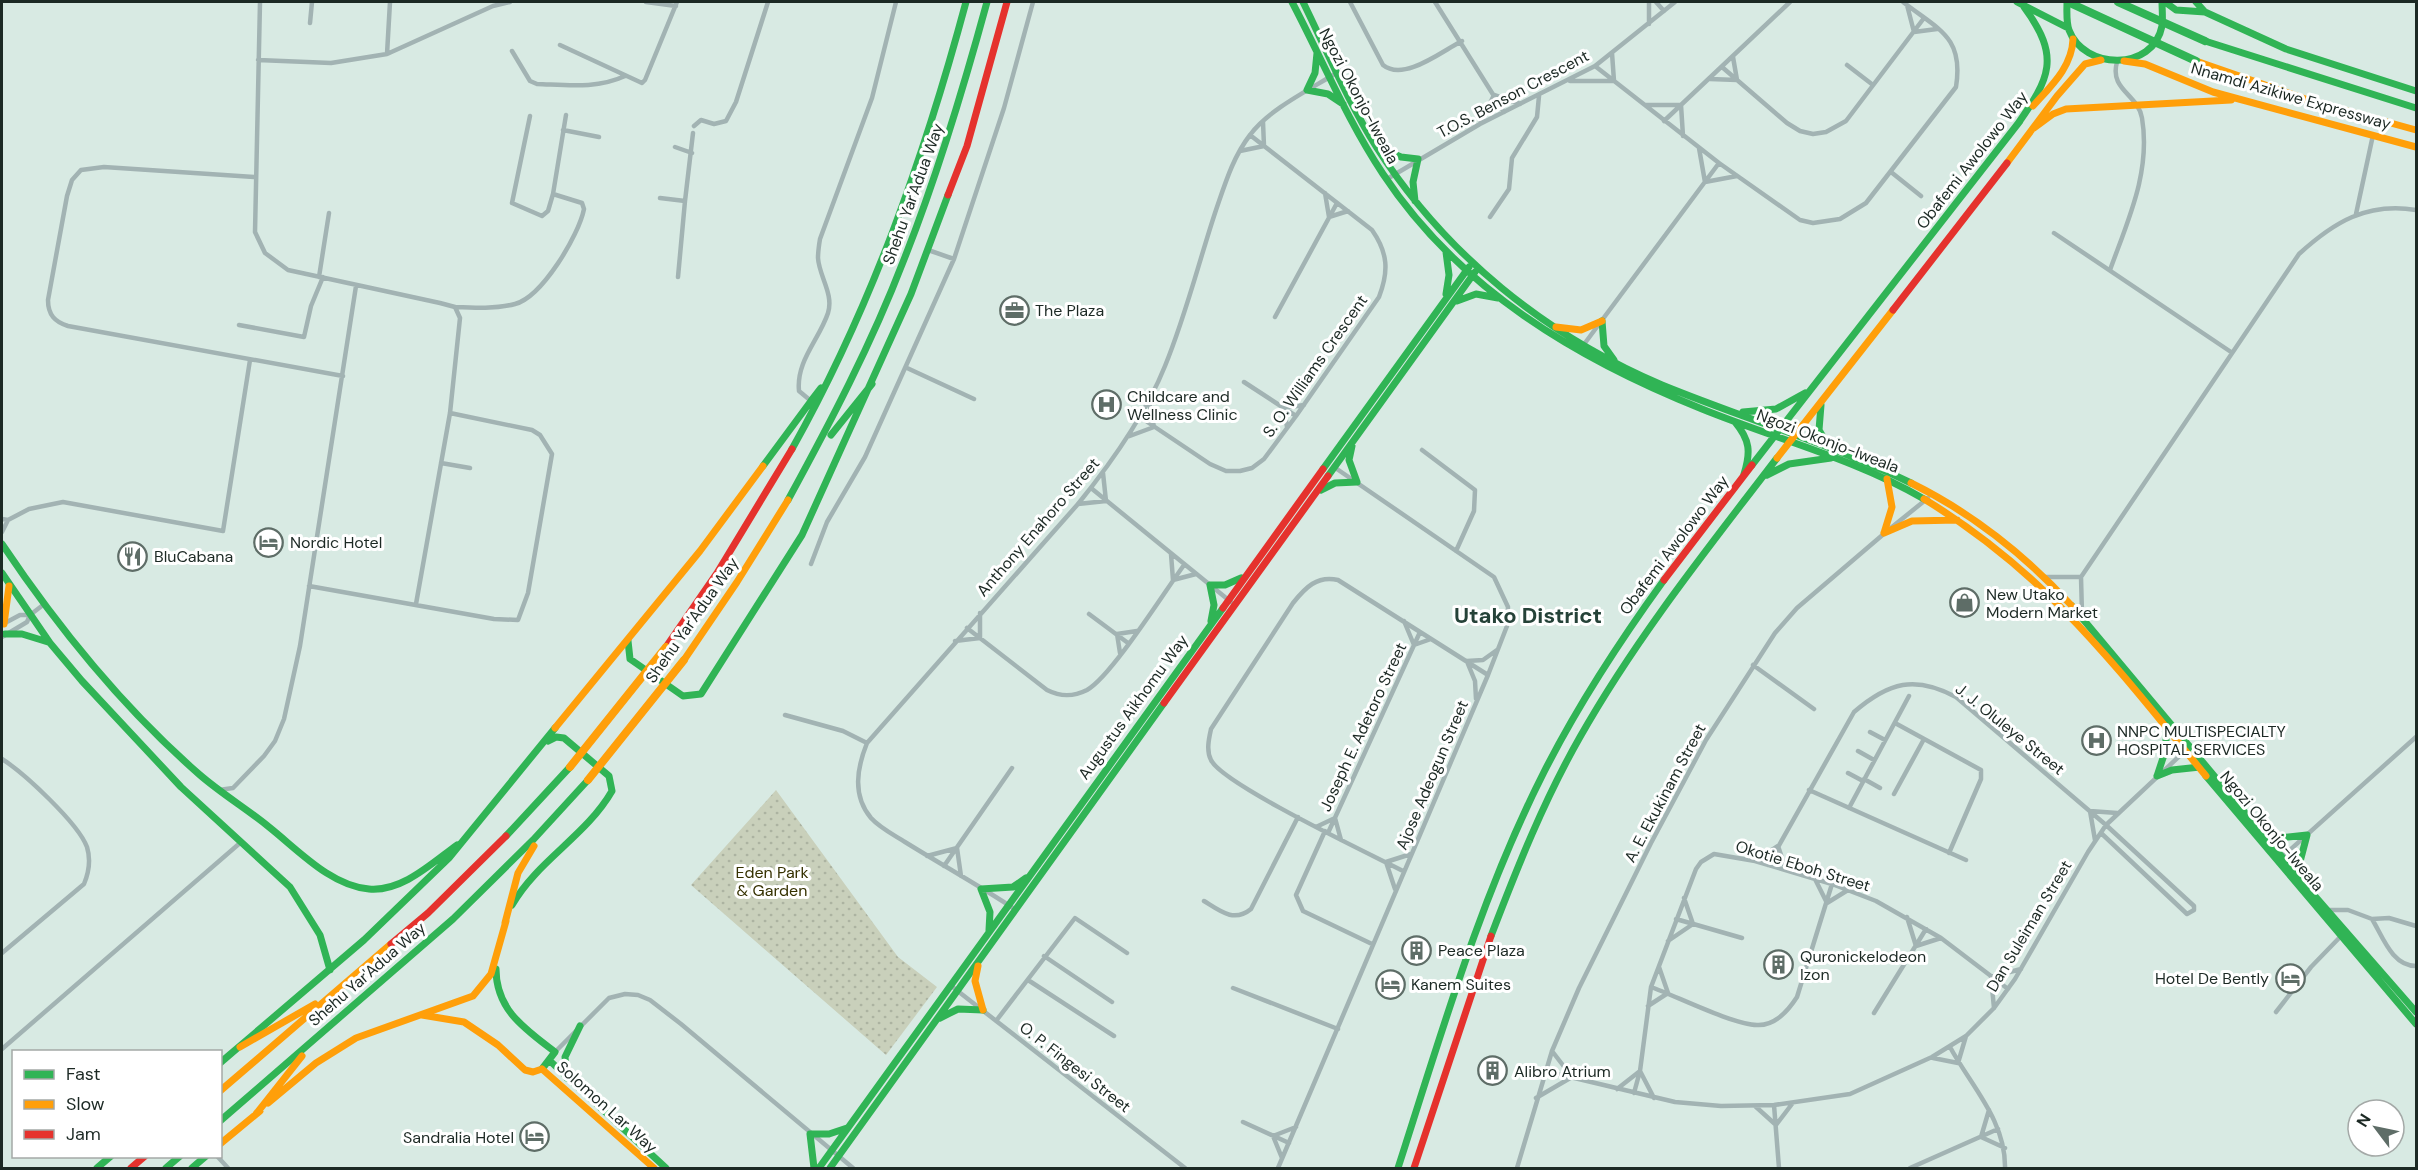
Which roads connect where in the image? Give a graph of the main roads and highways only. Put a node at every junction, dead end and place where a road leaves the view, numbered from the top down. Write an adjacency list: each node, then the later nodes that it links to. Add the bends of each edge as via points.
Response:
1 (966, 2): 34 (main road, Shehu Yar'Adua Way, via 911,183)
2 (989, 2): 44 (main road, Shehu Yar'Adua Way, via 921,221 869,348)
3 (1007, 2): 36 (main road, via 967,146)
4 (1292, 2): 14 (main road, Ngozi Okonjo-Iweala)
5 (1303, 2): 17 (main road, Ngozi Okonjo-Iweala)
6 (2068, 2): 12 (main road); 24 (main road, Nnamdi Azikiwe Expressway, bridge, via 2196,61 2310,101)
7 (2118, 2): 21 (main road, Nnamdi Azikiwe Expressway, bridge, via 2205,41)
8 (2164, 2): 11 (main road, via 2176,10); 16 (main road, via 2157,37 2143,52)
9 (2196, 2): 11 (main road)
10 (2020, 4): 12 (main road); 22 (main road, via 2044,34 2049,62 2042,87)
11 (2205, 12): 18 (main road, via 2286,49)
12 (2068, 28): 13 (main road)
13 (2073, 39): 15 (main road, via 2090,56); 22 (main road, Obafemi Awolowo Way, via 2070,59)
14 (1314, 42): 17 (main road, Ngozi Okonjo-Iweala); 20 (main road, via 1317,66 1307,90 1328,94)
15 (2101, 60): 16 (main road, Nnamdi Azikiwe Expressway); 23 (main road, Obafemi Awolowo Way, via 2078,70)
16 (2121, 62): 19 (main road, Nnamdi Azikiwe Expressway, via 2145,64 2190,84)
17 (1335, 75): 20 (main road, Ngozi Okonjo-Iweala); 25 (main road, Ngozi Okonjo-Iweala)
18 (2416, 91)
19 (2251, 102): 23 (main road, via 2223,100 2066,109); 26 (main road, Nnamdi Azikiwe Expressway)
20 (1346, 106): 28 (main road, Ngozi Okonjo-Iweala, via 1402,202)
21 (2416, 108)
22 (2017, 125): 37 (main road, Obafemi Awolowo Way)
23 (2034, 128): 38 (main road, Obafemi Awolowo Way)
24 (2416, 130)
25 (1376, 145): 27 (main road, Ngozi Okonjo-Iweala); 27 (main road, via 1391,154 1418,159 1413,182)
26 (2416, 147)
27 (1415, 202): 29 (main road, Ngozi Okonjo-Iweala)
28 (1445, 249): 29 (main road, Ngozi Okonjo-Iweala); 31 (main road)
29 (1472, 269): 30 (main road, Ngozi Okonjo-Iweala); 31 (main road, Augustus Aikhomu Way); 32 (main road, Ngozi Okonjo-Iweala)
30 (1500, 298): 31 (main road, via 1476,294); 33 (main road, Ngozi Okonjo-Iweala)
31 (1448, 302): 42 (main road, Augustus Aikhomu Way); 45 (main road, Augustus Aikhomu Way)
32 (1549, 325): 33 (main road, Ngozi Okonjo-Iweala); 35 (main road, via 1581,330 1602,321 1604,346)
33 (1580, 349): 35 (main road, Ngozi Okonjo-Iweala); 39 (main road, Ngozi Okonjo-Iweala, via 1612,371)
34 (842, 355): 60 (main road, via 702,548); 82 (main road, Shehu Yar'Adua Way, bridge, via 762,506 666,647 570,767 476,866 428,913)
35 (1618, 365): 39 (main road, Ngozi Okonjo-Iweala)
36 (872, 384): 44 (main road); 60 (main road, via 802,535 704,691 687,697 677,693 630,659)
37 (1815, 387): 39 (main road, via 1774,410); 40 (main road, Obafemi Awolowo Way)
38 (1822, 401): 41 (main road, Obafemi Awolowo Way); 43 (main road, via 1819,430)
39 (1734, 416): 40 (main road, Ngozi Okonjo-Iweala); 48 (main road, via 1749,442)
40 (1777, 434): 41 (main road, Ngozi Okonjo-Iweala); 48 (main road, Obafemi Awolowo Way)
41 (1792, 439): 43 (main road, Ngozi Okonjo-Iweala); 46 (main road, Obafemi Awolowo Way)
42 (1353, 440): 45 (main road, Augustus Aikhomu Way); 49 (main road, via 1349,460 1357,482 1335,483)
43 (1832, 453): 46 (main road, via 1789,464); 47 (main road, Ngozi Okonjo-Iweala); 50 (main road, Ngozi Okonjo-Iweala, via 1904,479)
44 (812, 459): 66 (main road, Shehu Yar'Adua Way, bridge, via 744,574 684,660)
45 (1330, 465): 49 (main road, Augustus Aikhomu Way); 54 (main road, Augustus Aikhomu Way)
46 (1762, 478): 114 (main road, Obafemi Awolowo Way, via 1637,644 1548,800 1489,938)
47 (1887, 479): 50 (main road, Ngozi Okonjo-Iweala); 51 (main road, via 1894,505 1884,533 1912,521)
48 (1742, 480): 113 (main road, Obafemi Awolowo Way, via 1632,626 1544,772 1482,912)
49 (1314, 496): 56 (main road, Augustus Aikhomu Way)
50 (1929, 497): 51 (main road, Ngozi Okonjo-Iweala); 64 (main road, Ngozi Okonjo-Iweala, via 2005,542 2043,577 2082,615)
51 (1959, 520): 62 (main road, Ngozi Okonjo-Iweala, via 2049,591)
52 (2, 544): 70 (main road, via 82,657 145,723 231,800 327,873 369,889 402,882)
53 (2, 573): 55 (main road)
54 (1247, 574): 56 (main road, Augustus Aikhomu Way); 58 (main road, via 1232,584 1209,585 1214,605)
55 (9, 586): 57 (main road); 61 (main road)
56 (1232, 603): 58 (main road, Augustus Aikhomu Way); 74 (main road, Augustus Aikhomu Way)
57 (3, 624)
58 (1209, 626): 71 (main road, Augustus Aikhomu Way)
59 (3, 636): 61 (main road, via 22,634)
60 (628, 641): 63 (main road)
61 (50, 643): 80 (main road, via 152,757 290,888 320,935)
62 (2166, 726): 64 (main road, Ngozi Okonjo-Iweala); 65 (main road, via 2166,749 2157,776)
63 (546, 743): 68 (main road); 75 (main road, via 556,737 564,738 609,776 612,791 589,823 520,890)
64 (2188, 748): 65 (main road, Ngozi Okonjo-Iweala); 67 (main road, Ngozi Okonjo-Iweala)
65 (2200, 767): 69 (main road, Ngozi Okonjo-Iweala)
66 (564, 806): 75 (main road, via 522,862); 86 (main road, Shehu Yar'Adua Way, via 453,920)
67 (2269, 839): 69 (main road, Ngozi Okonjo-Iweala); 72 (main road, via 2307,835)
68 (464, 840): 70 (main road); 73 (main road)
69 (2280, 859): 72 (main road, Ngozi Okonjo-Iweala); 76 (main road, Ngozi Okonjo-Iweala)
70 (420, 871): 73 (main road)
71 (1034, 871): 74 (main road, Augustus Aikhomu Way); 77 (main road, via 1013,887 981,889 990,912)
72 (2296, 873): 76 (main road, Ngozi Okonjo-Iweala)
73 (428, 881): 80 (main road)
74 (1013, 908): 77 (main road, Augustus Aikhomu Way); 79 (main road, Augustus Aikhomu Way)
75 (505, 923): 78 (main road)
76 (2343, 934): 83 (main road, Ngozi Okonjo-Iweala); 87 (main road, Ngozi Okonjo-Iweala)
77 (987, 935): 81 (main road, Augustus Aikhomu Way)
78 (498, 956): 84 (main road, via 489,980 478,993); 91 (main road, Solomon Lar Way, via 497,996 510,1013 555,1052)
79 (980, 960): 81 (main road, Augustus Aikhomu Way); 85 (main road, via 975,981 983,1010 958,1009)
80 (330, 970): 89 (main road)
81 (954, 987): 85 (main road, Augustus Aikhomu Way); 97 (main road, Augustus Aikhomu Way)
82 (331, 995): 89 (main road); 94 (main road, Shehu Yar'Adua Way)
83 (2416, 1012)
84 (419, 1015): 92 (main road, Solomon Lar Way, via 464,1022 525,1070); 95 (main road, via 370,1031 340,1047 302,1073)
85 (935, 1021): 99 (main road, Augustus Aikhomu Way)
86 (333, 1023): 95 (main road); 96 (main road, Shehu Yar'Adua Way)
87 (2416, 1024)
88 (580, 1026): 93 (main road, via 565,1057)
89 (240, 1047): 90 (main road)
90 (222, 1062)
91 (552, 1064): 92 (main road); 93 (main road, Solomon Lar Way)
92 (544, 1072): 108 (main road, Solomon Lar Way)
93 (568, 1080): 109 (main road, Solomon Lar Way)
94 (222, 1089)
95 (256, 1114): 98 (main road)
96 (222, 1119)
97 (848, 1127): 99 (main road, Augustus Aikhomu Way); 110 (main road, via 835,1133 810,1134)
98 (222, 1142)
99 (835, 1154): 111 (main road, Augustus Aikhomu Way); 112 (main road, Augustus Aikhomu Way)
100 (109, 1158): 104 (main road)
101 (143, 1158): 105 (main road)
102 (178, 1158): 106 (main road)
103 (204, 1158): 107 (main road)
104 (97, 1168)
105 (131, 1168)
106 (166, 1168)
107 (192, 1168)
108 (654, 1168)
109 (666, 1168)
110 (814, 1168)
111 (819, 1168)
112 (830, 1168)
113 (1398, 1168)
114 (1414, 1168)

